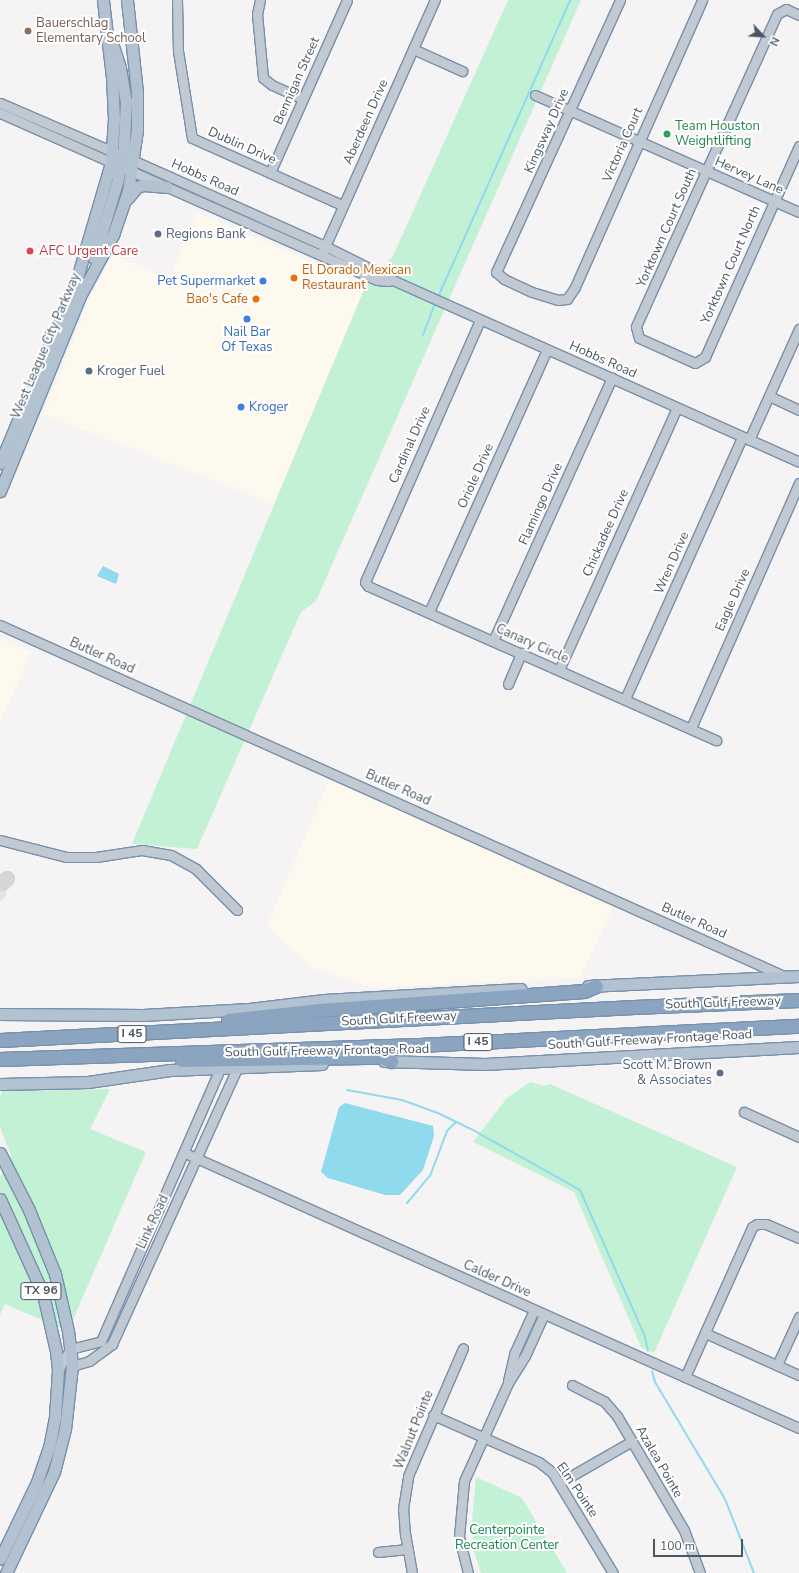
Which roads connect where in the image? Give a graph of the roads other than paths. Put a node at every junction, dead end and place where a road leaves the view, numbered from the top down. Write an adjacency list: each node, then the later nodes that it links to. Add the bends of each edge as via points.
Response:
1 (103, 0): 19 (main road, via 106,25 117,54 125,90)
2 (127, 0): 19 (main road, West League City Parkway, via 137,92 137,130)
3 (177, 0): 21 (street, Dublin Drive, via 178,51 192,138)
4 (260, 0): 13 (street, via 256,14 263,78 272,85)
5 (347, 0): 13 (street, Bennigan Street)
6 (435, 0): 10 (street, Aberdeen Drive)
7 (620, 0): 15 (street, Kingsway Drive)
8 (702, 0): 17 (street, Victoria Court)
9 (799, 15): 20 (street, Yorktown Court South, via 786,9 777,14)
10 (413, 49): 11 (street); 25 (street, Aberdeen Drive)
11 (462, 71)
12 (535, 95): 15 (street, Hervey Lane)
13 (303, 99): 21 (street, Bennigan Street)
14 (0, 103): 19 (street, Hobbs Road)
15 (571, 111): 17 (street, Hervey Lane); 31 (street, Kingsway Drive, via 496,272 504,279 532,292 558,300)
16 (0, 113): 19 (street, Hobbs Road)
17 (639, 141): 20 (street, Hervey Lane); 31 (street, Victoria Court)
18 (799, 146): 24 (street, Yorktown Court North)
19 (122, 161): 22 (street, Hobbs Road); 23 (main road, West League City Parkway); 27 (street, Hobbs Road); 30 (main road, via 97,251); 37 (main road, West League City Parkway, via 75,285)
20 (707, 171): 24 (street, Hervey Lane); 35 (street, Yorktown Court South, via 636,327 639,338)
21 (270, 173): 25 (street, Dublin Drive)
22 (167, 187): 23 (main road, via 137,187); 28 (street, Hobbs Road)
23 (125, 201): 30 (main road, West League City Parkway, via 113,235)
24 (774, 201): 26 (street, Hervey Lane); 35 (street, Yorktown Court North, via 705,357 695,363)
25 (342, 205): 27 (street, Aberdeen Drive)
26 (799, 212)
27 (325, 246): 28 (street, Aberdeen Drive); 29 (street, Hobbs Road)
28 (321, 255): 29 (street, Hobbs Road, via 377,280)
29 (397, 282): 32 (street, Hobbs Road)
30 (79, 298): 39 (main road, West League City Parkway)
31 (567, 300)
32 (480, 320): 34 (street, Hobbs Road); 47 (street, Cardinal Drive)
33 (799, 329): 38 (street, Wren Drive)
34 (547, 350): 36 (street, Hobbs Road); 48 (street, Oriole Drive)
35 (667, 351)
36 (612, 378): 40 (street, Hobbs Road); 50 (street, Flamingo Drive)
37 (28, 393): 39 (main road); 44 (main road, West League City Parkway)
38 (769, 396): 41 (street); 42 (street, Wren Drive)
39 (37, 400): 46 (main road, West League City Parkway)
40 (677, 408): 42 (street, Hobbs Road); 52 (street, Chickadee Drive)
41 (799, 410)
42 (745, 439): 43 (street, Hobbs Road); 54 (street, Wren Drive)
43 (799, 462)
44 (0, 463)
45 (799, 483): 55 (street, Eagle Drive)
46 (0, 490)
47 (365, 582): 48 (street, Canary Circle)
48 (428, 612): 50 (street, Canary Circle)
49 (0, 625): 60 (street, Butler Road)
50 (493, 641): 51 (street, Canary Circle)
51 (521, 653): 52 (street, Canary Circle); 53 (street)
52 (559, 670): 54 (street, Canary Circle)
53 (508, 684)
54 (625, 699): 55 (street, Canary Circle)
55 (691, 728): 56 (street, Canary Circle)
56 (716, 740)
57 (0, 840): 58 (street, via 66,857 96,857 142,850 171,855 196,869)
58 (237, 910)
59 (799, 976): 60 (main road)
60 (785, 977): 61 (main road)
61 (596, 986): 63 (main road, via 437,993 143,1015); 65 (highway, via 584,991 319,1010 217,1022)
62 (799, 1000): 65 (highway, South Gulf Freeway / I 45)
63 (0, 1014)
64 (799, 1026): 68 (highway, South Gulf Freeway / I 45, via 419,1045)
65 (182, 1031): 66 (highway, South Gulf Freeway / I 45)
66 (0, 1040)
67 (799, 1047): 70 (main road, South Gulf Freeway Frontage Road, via 485,1064)
68 (157, 1052): 69 (highway, South Gulf Freeway / I 45); 70 (highway, via 181,1060 381,1057)
69 (0, 1059)
70 (391, 1061): 72 (main road, South Gulf Freeway Frontage Road)
71 (220, 1068): 72 (main road, South Gulf Freeway Frontage Road); 73 (main road, South Gulf Freeway Frontage Road, via 170,1070 88,1082); 77 (street, Link Road)
72 (237, 1068): 78 (street, Link Road)
73 (0, 1084)
74 (744, 1112): 75 (street)
75 (799, 1137)
76 (0, 1153): 86 (main road, TX 96, via 29,1210 55,1274)
77 (185, 1153): 78 (street, Calder Drive); 80 (street, Link Road)
78 (197, 1159): 81 (street, Link Road); 83 (street, Calder Drive)
79 (0, 1199): 93 (main road, TX 96, via 43,1294)
80 (151, 1230): 81 (street); 88 (street, Link Road, via 101,1341)
81 (162, 1235): 92 (street, Link Road, via 112,1344 89,1361)
82 (799, 1238): 87 (street, via 766,1224 752,1227)
83 (534, 1310): 84 (street, Calder Drive); 96 (street, via 514,1354)
84 (544, 1314): 95 (street, Calder Drive); 96 (street, via 525,1356)
85 (799, 1317): 91 (street)
86 (68, 1331): 88 (street, via 74,1339); 90 (main road, TX 96)
87 (705, 1333): 91 (street); 95 (street)
88 (87, 1346): 90 (street, Link Road)
89 (463, 1348): 98 (street, Walnut Pointe)
90 (70, 1349): 92 (main road, TX 96); 93 (street)
91 (777, 1365): 94 (street)
92 (72, 1366): 106 (main road, TX 96, via 65,1429 54,1472)
93 (58, 1370): 105 (main road, TX 96, via 55,1417 49,1447 37,1482)
94 (799, 1375)
95 (686, 1377): 99 (street, Calder Drive)
96 (508, 1383): 100 (street)
97 (572, 1385): 101 (street, Azalea Pointe, via 604,1401 617,1416)
98 (433, 1415): 100 (street, Elm Pointe); 103 (street, Walnut Pointe, via 408,1476 403,1509)
99 (799, 1428)
100 (483, 1437): 102 (street, Elm Pointe, via 539,1462 552,1472); 108 (street, via 464,1481 460,1504 459,1537)
101 (632, 1441): 102 (street); 110 (street, Azalea Pointe, via 684,1530)
102 (559, 1484): 109 (street, Elm Pointe)
103 (407, 1548): 104 (street); 107 (street, Walnut Pointe)
104 (378, 1552)
105 (0, 1559)
106 (6, 1573)
107 (412, 1573)
108 (468, 1573)
109 (613, 1573)
110 (700, 1573)

